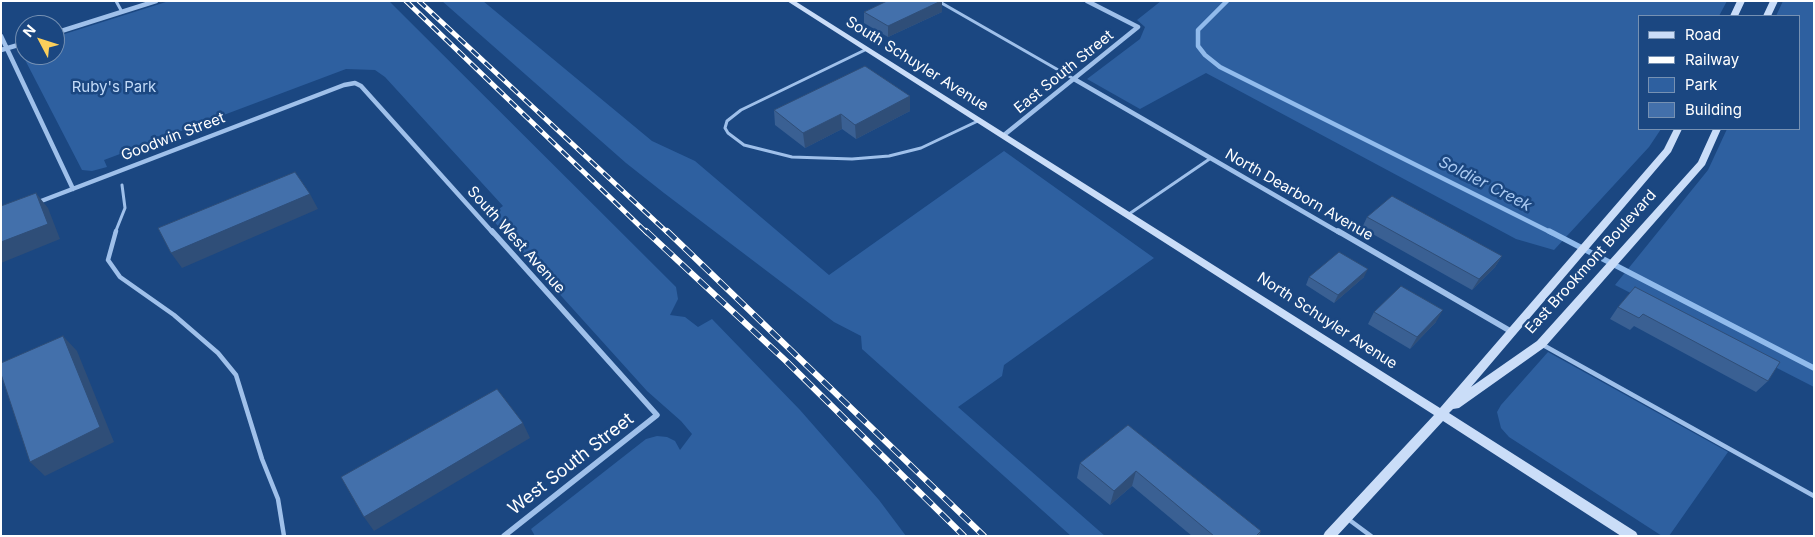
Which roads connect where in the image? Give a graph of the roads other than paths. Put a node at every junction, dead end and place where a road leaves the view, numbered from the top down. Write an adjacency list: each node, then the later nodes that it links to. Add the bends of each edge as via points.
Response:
1 (116, 1): 8 (lane)
2 (156, 1): 8 (street)
3 (790, 1): 15 (main road, South Schuyler Avenue)
4 (938, 1): 17 (lane)
5 (1087, 1): 17 (street, East South Street, via 1138,27)
6 (1741, 1): 9 (main road)
7 (1774, 1): 10 (main road)
8 (122, 12): 11 (street)
9 (1734, 15)
10 (1767, 15)
11 (65, 30)
12 (1, 36): 14 (street)
13 (15, 45): 14 (street)
14 (7, 48): 16 (street); 25 (street)
15 (867, 49): 19 (main road, South Schuyler Avenue); 19 (lane, via 741,110 728,121 725,128 728,134 744,145 792,157 889,156 920,148)
16 (1, 50)
17 (1074, 78): 22 (street, East South Street); 23 (street, North Dearborn Avenue)
18 (355, 83): 25 (street, Goodwin Street, via 344,84); 31 (street, South West Avenue)
19 (980, 120): 22 (main road, South Schuyler Avenue)
20 (1678, 130): 28 (main road, East Brookmont Boulevard, via 1668,150)
21 (1717, 130): 29 (main road, East Brookmont Boulevard, via 1702,163)
22 (1004, 135): 27 (main road, North Schuyler Avenue)
23 (1211, 158): 27 (lane); 28 (street, North Dearborn Avenue)
24 (122, 185): 34 (lane, via 125,208 108,260 120,277 174,315 218,353 236,375 278,499)
25 (72, 189): 26 (street, Goodwin Street)
26 (28, 206)
27 (1129, 214): 30 (main road, North Schuyler Avenue)
28 (1512, 332): 30 (main road, East Brookmont Boulevard)
29 (1541, 344): 30 (main road, East Brookmont Boulevard); 32 (lane)
30 (1442, 414): 33 (main road, East Brookmont Boulevard); 38 (main road, North Schuyler Avenue)
31 (657, 415): 35 (street, West South Street)
32 (1814, 496)
33 (1346, 518): 36 (main road, East Brookmont Boulevard); 37 (lane)
34 (284, 536)
35 (504, 536)
36 (1329, 536)
37 (1371, 536)
38 (1632, 536)

